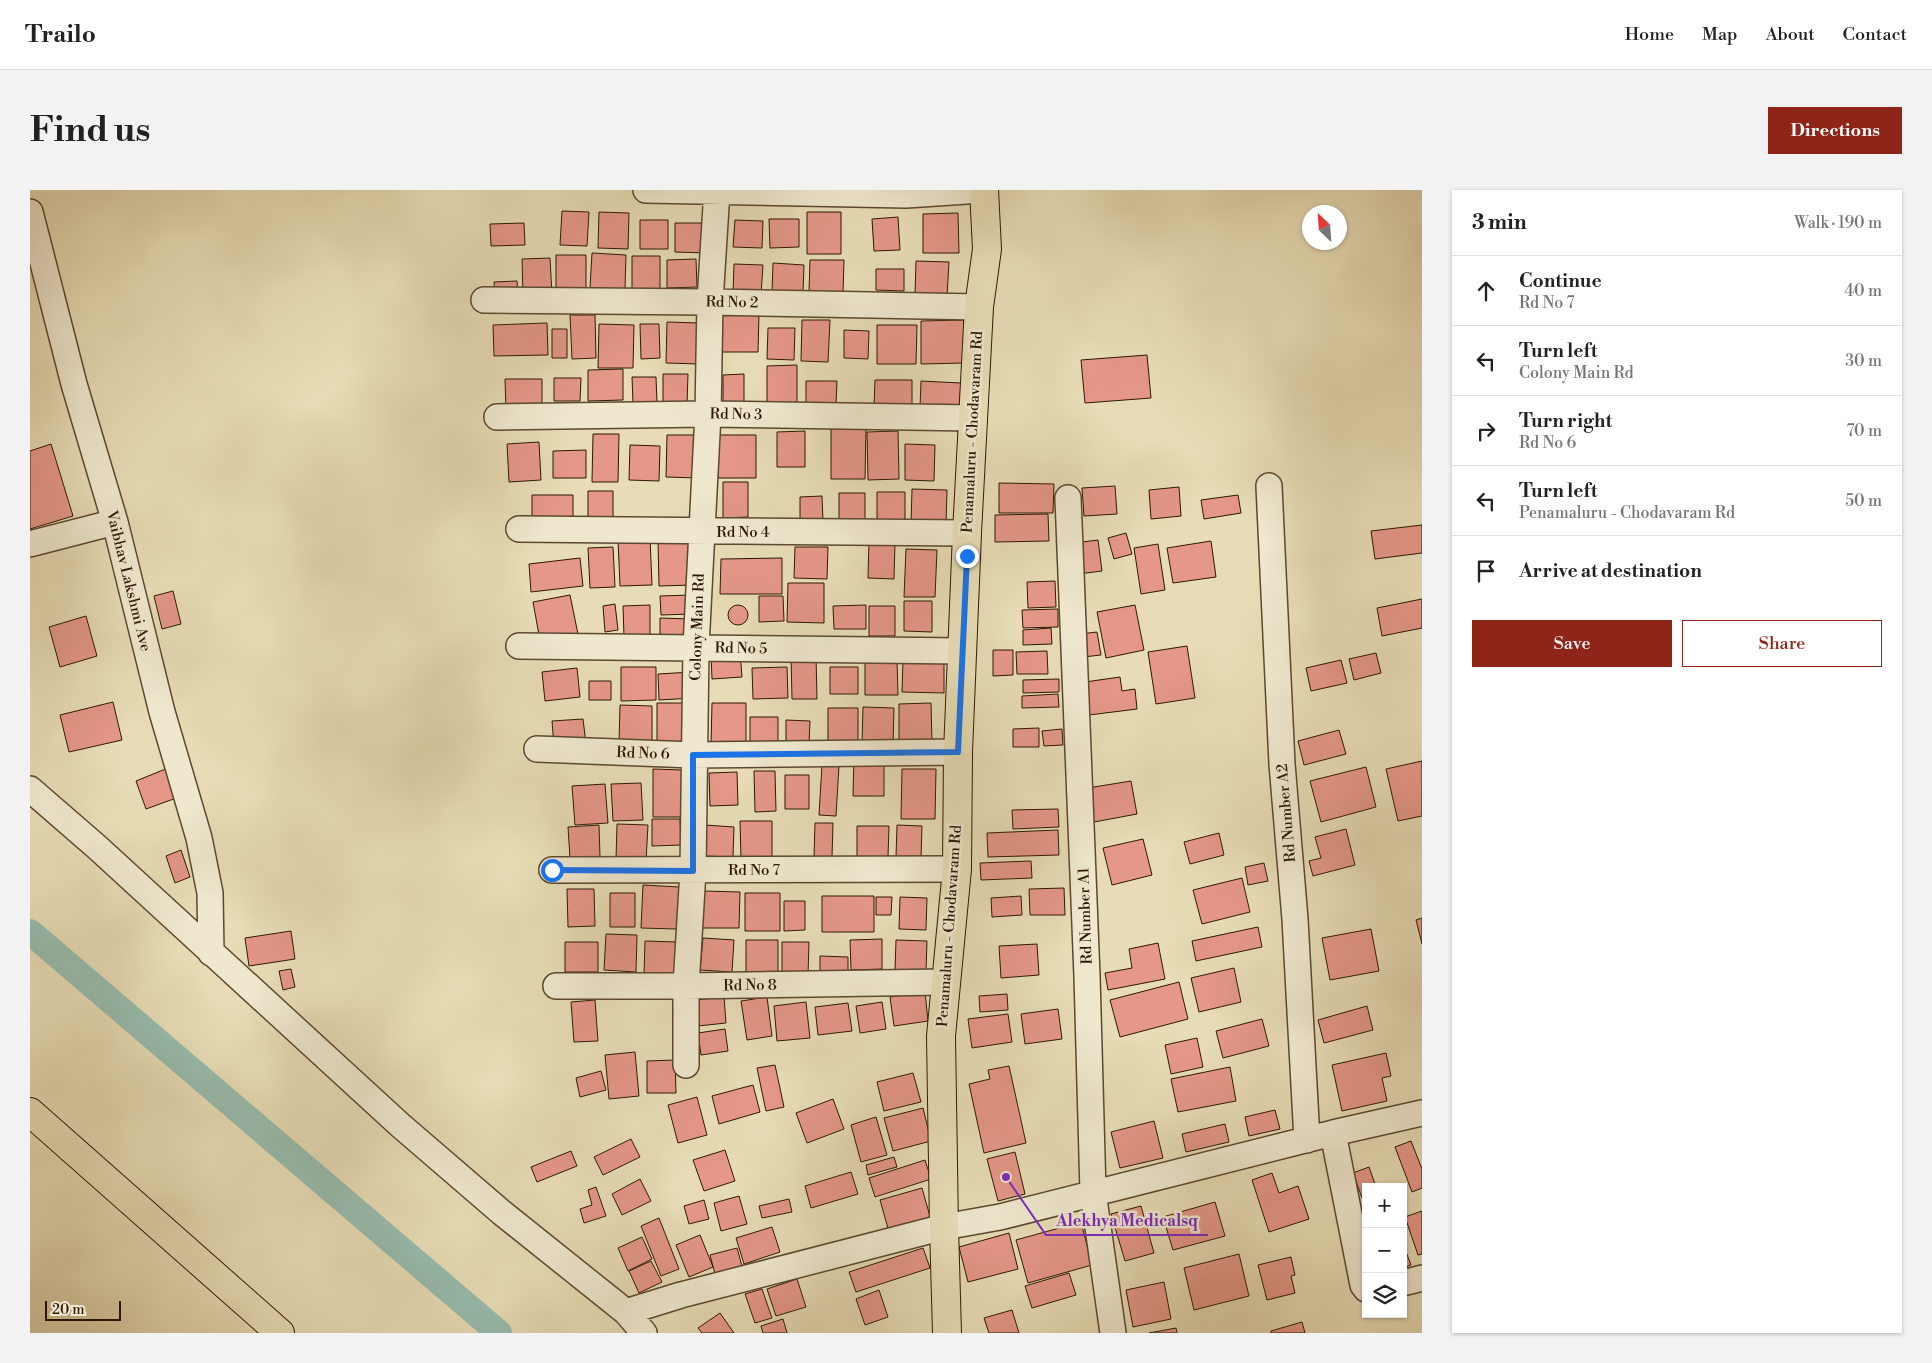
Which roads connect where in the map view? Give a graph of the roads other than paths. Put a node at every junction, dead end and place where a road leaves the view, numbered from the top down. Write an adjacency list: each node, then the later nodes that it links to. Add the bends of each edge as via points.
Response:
1 (646, 190): 2 (street)
2 (717, 190): 3 (street, via 906,195); 6 (street, Colony Main Rd)
3 (983, 190): 7 (main road, Penamaluru - Chodavaram Rd, via 987,249)
4 (30, 212): 13 (street, Vaibhav Lakshmi Ave, via 74,384)
5 (484, 300): 6 (street, Rd No 2)
6 (710, 302): 7 (street, Rd No 2); 8 (street, Colony Main Rd)
7 (979, 307): 10 (main road, Penamaluru - Chodavaram Rd)
8 (708, 414): 9 (street, Rd No 3); 10 (street, Rd No 3); 15 (street, Colony Main Rd)
9 (498, 417)
10 (974, 418): 16 (main road, Penamaluru - Chodavaram Rd)
11 (1269, 486): 36 (street, Rd Number A2, via 1282,764 1295,919)
12 (1068, 498): 37 (street, Rd Number A1)
13 (114, 522): 17 (street); 28 (street, Vaibhav Lakshmi Ave, via 162,712 200,838 210,893)
14 (519, 529): 15 (street, Rd No 4)
15 (701, 532): 16 (street, Rd No 4); 19 (street, Colony Main Rd)
16 (967, 533): 20 (main road, Penamaluru - Chodavaram Rd)
17 (30, 544)
18 (519, 646): 19 (street, Rd No 5)
19 (696, 647): 20 (street, Rd No 5); 23 (street, Colony Main Rd)
20 (963, 651): 22 (main road, Penamaluru - Chodavaram Rd)
21 (537, 749): 23 (street, Rd No 6)
22 (958, 752): 23 (street, Rd No 6); 25 (main road, Penamaluru - Chodavaram Rd)
23 (693, 755): 27 (street, Colony Main Rd)
24 (30, 789): 28 (street)
25 (957, 869): 27 (street, Rd No 7); 29 (main road, Penamaluru - Chodavaram Rd)
26 (552, 870): 27 (street, Rd No 7)
27 (693, 871): 31 (street, Colony Main Rd)
28 (211, 953): 42 (street, via 400,1125 501,1212)
29 (945, 982): 31 (street, Rd No 8); 38 (main road, Penamaluru - Chodavaram Rd, via 941,1036)
30 (556, 986): 31 (street, Rd No 8)
31 (686, 986): 32 (street, Colony Main Rd)
32 (686, 1065)
33 (30, 1112): 43 (main road)
34 (1422, 1113): 35 (street)
35 (1334, 1133): 36 (street); 40 (street)
36 (1307, 1140): 37 (street)
37 (1093, 1192): 38 (street, via 1000,1217); 46 (street, Rd Number A1)
38 (944, 1227): 42 (street, via 681,1294); 45 (main road, Penamaluru - Chodavaram Rd)
39 (1422, 1278): 41 (street)
40 (1362, 1280)
41 (1407, 1282)
42 (626, 1312): 44 (street)
43 (280, 1333)
44 (644, 1333)
45 (947, 1333)
46 (1113, 1333)

